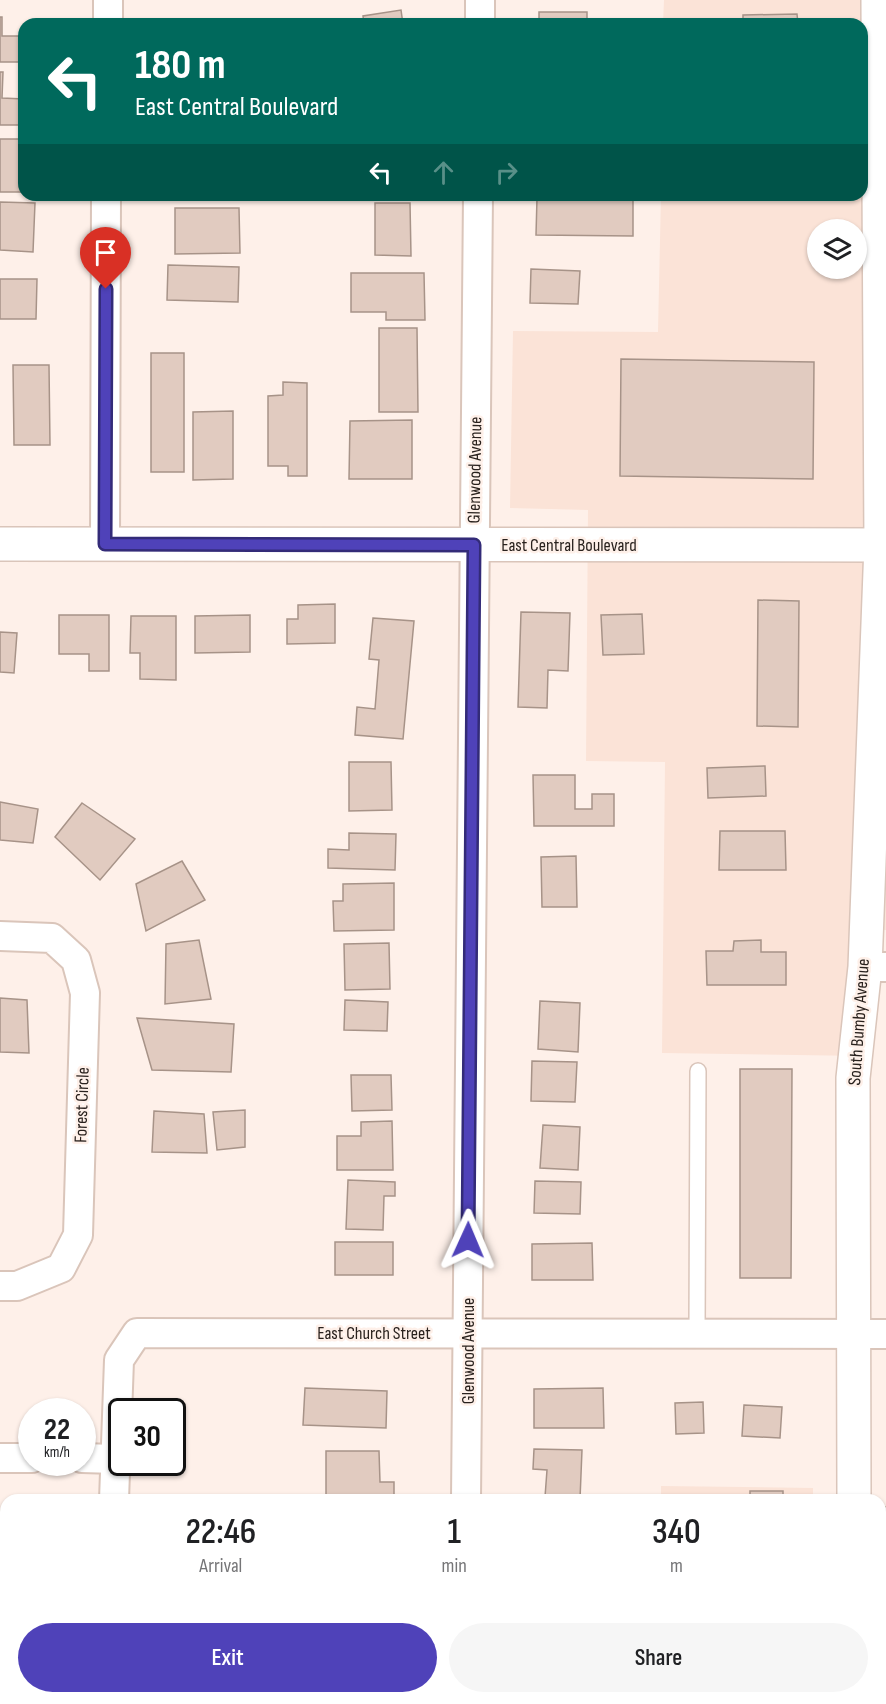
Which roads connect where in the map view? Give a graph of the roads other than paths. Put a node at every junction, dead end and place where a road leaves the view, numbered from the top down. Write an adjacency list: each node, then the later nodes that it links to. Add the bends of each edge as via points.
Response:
1 (108, 0): 4 (street)
2 (480, 0): 5 (street)
3 (878, 0): 6 (street, South Bumby Avenue)
4 (108, 18)
5 (480, 18)
6 (882, 134): 12 (street, South Bumby Avenue)
7 (106, 201): 10 (street)
8 (478, 201): 11 (street, Glenwood Avenue)
9 (0, 544): 10 (street, East Central Boulevard)
10 (105, 544): 11 (street, East Central Boulevard)
11 (474, 545): 12 (street, East Central Boulevard); 17 (street, Glenwood Avenue)
12 (883, 545): 14 (street, South Bumby Avenue)
13 (0, 936): 16 (street, Forest Circle, via 52,938 76,960 85,993 78,1236 61,1268 18,1286)
14 (875, 967): 19 (street, South Bumby Avenue, via 853,1078)
15 (698, 1071): 18 (lane)
16 (0, 1286)
17 (468, 1333): 18 (street, East Church Street); 21 (street, East Church Street, via 137,1333 119,1360); 26 (street, Glenwood Avenue)
18 (697, 1333): 19 (street, East Church Street)
19 (854, 1334): 20 (street, East Church Street); 27 (street, South Bumby Avenue)
20 (886, 1334)
21 (117, 1398)
22 (0, 1458): 23 (street)
23 (18, 1458)
24 (115, 1476): 25 (street)
25 (114, 1494)
26 (466, 1494)
27 (854, 1494)

